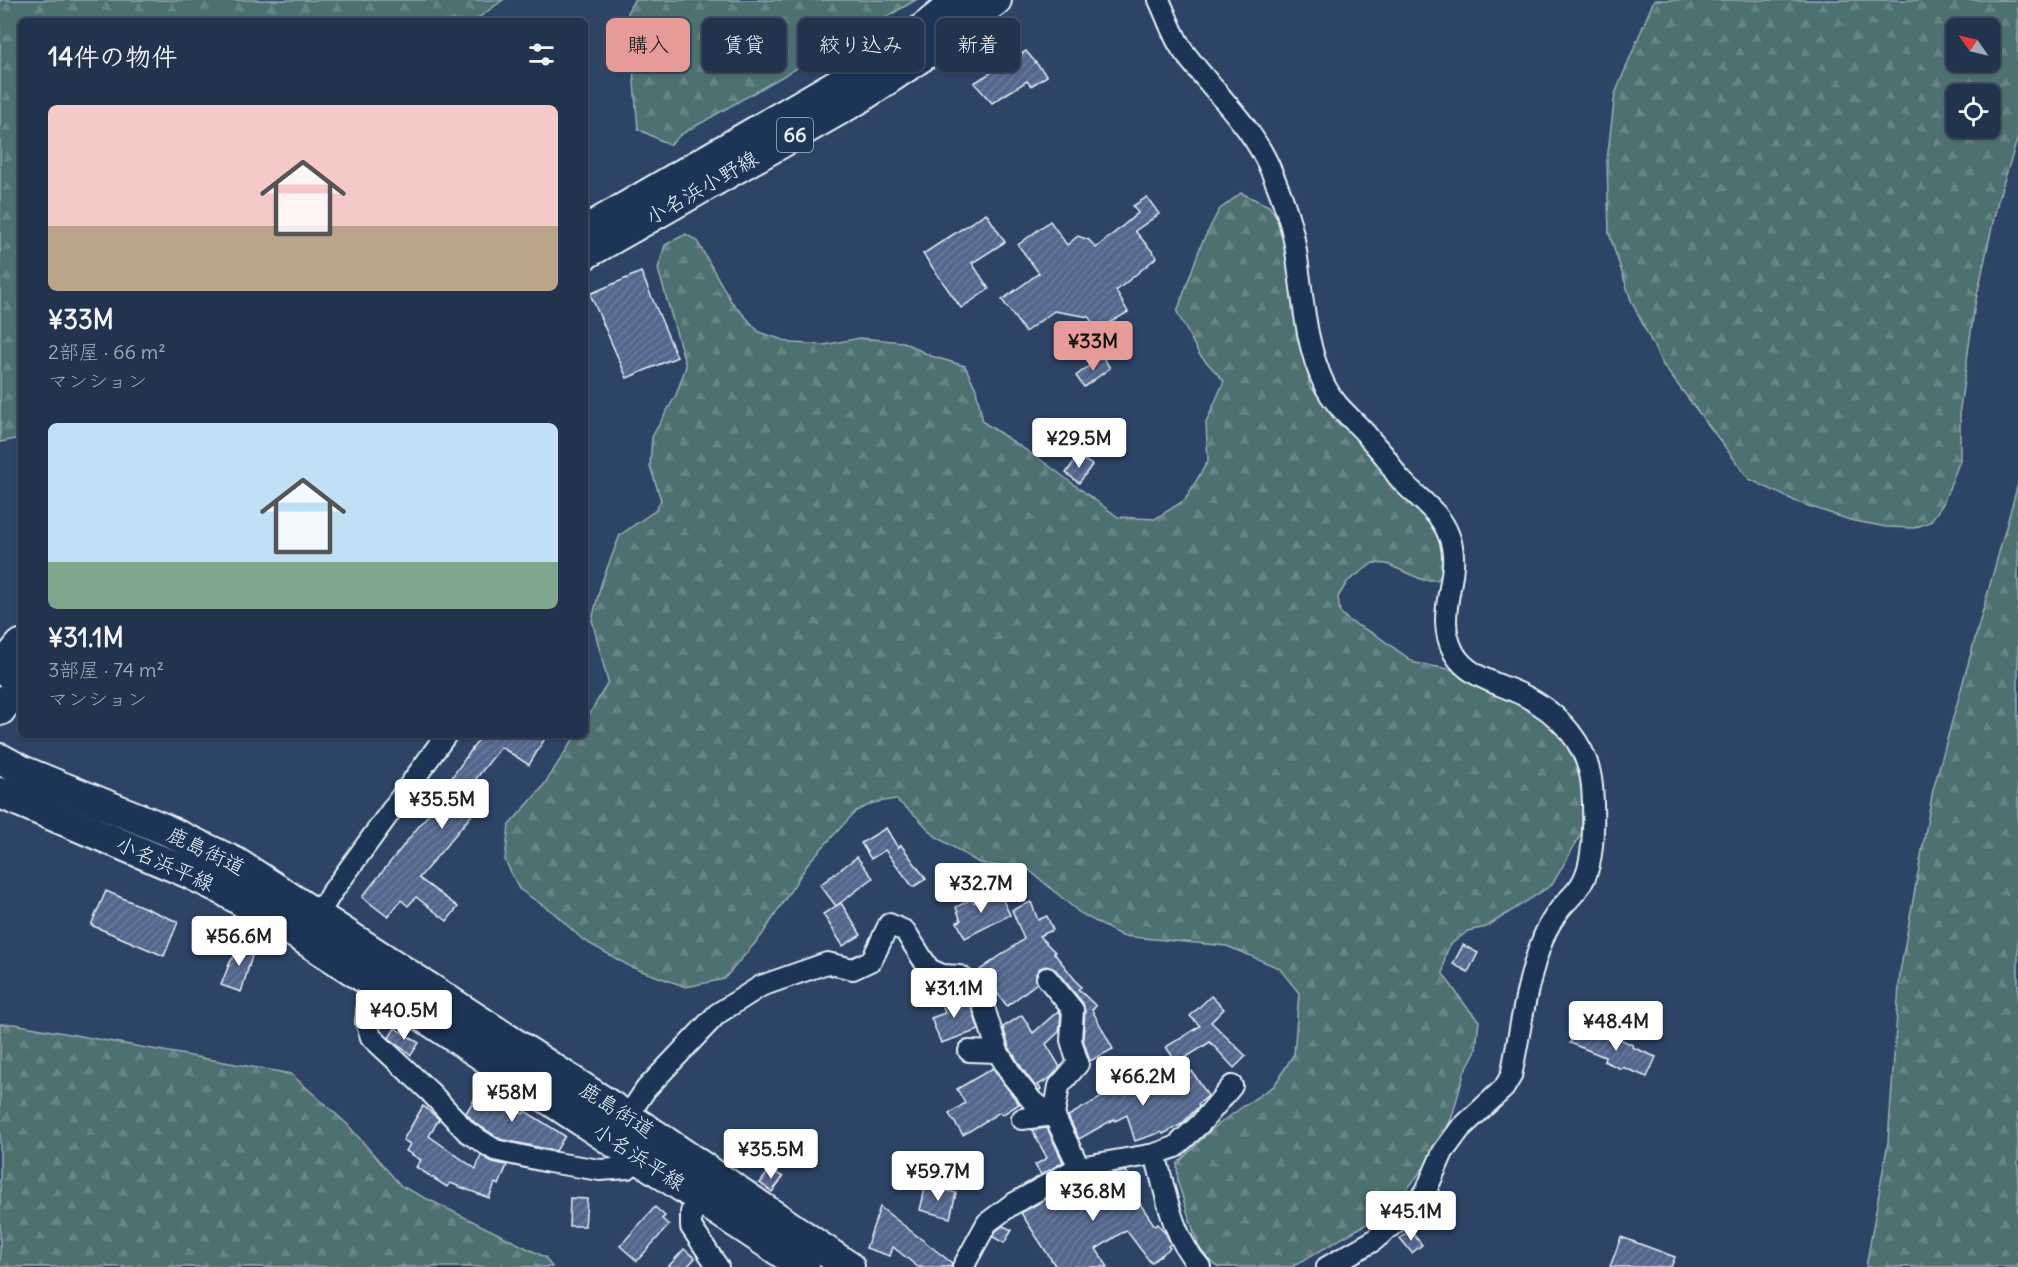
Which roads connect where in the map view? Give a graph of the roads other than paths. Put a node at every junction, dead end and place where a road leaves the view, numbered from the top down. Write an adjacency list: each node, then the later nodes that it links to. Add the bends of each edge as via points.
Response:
1 (959, 0): 4 (main road, 小名浜小野線 / 66, via 913,37 860,71)
2 (996, 0): 5 (main road, 小名浜小野線 / 66, via 856,100)
3 (1159, 0): 31 (street, via 1186,55 1234,112 1270,168 1295,243 1302,303 1325,387 1399,478 1440,517 1449,535 1454,552 1446,610 1455,654 1470,671 1524,696 1563,723 1581,747 1592,784 1592,845 1584,880 1546,931 1532,968 1511,1076 1504,1088 1448,1144 1416,1205 1372,1241)
4 (588, 229)
5 (588, 252)
6 (18, 649): 7 (main road)
7 (0, 670)
8 (18, 687): 9 (main road)
9 (0, 710)
10 (444, 738): 13 (street)
11 (0, 759): 13 (main road, 鹿島街道, via 236,863)
12 (0, 793): 14 (main road, 小名浜平線, via 187,872 300,936)
13 (318, 915): 14 (main road, 鹿島街道)
14 (386, 976): 20 (main road, 鹿島街道); 22 (main road, 小名浜平線); 22 (street, via 368,1004 366,1022 371,1037 467,1132 495,1150 600,1170 628,1168)
15 (1047, 978): 19 (street, via 1073,1010 1071,1040 1078,1064 1059,1086)
16 (969, 1051): 17 (street)
17 (998, 1052): 19 (street, via 1033,1102); 20 (street, via 979,992 960,976 929,969 905,931 889,924 872,960 853,969 827,963 761,986 717,1014 646,1089)
18 (1232, 1086): 23 (street, via 1175,1148)
19 (1054, 1114): 21 (street); 24 (street)
20 (627, 1117): 22 (main road, 鹿島街道)
21 (1022, 1119)
22 (646, 1146): 25 (main road, 鹿島街道)
23 (1155, 1154): 24 (street); 30 (street, via 1181,1240)
24 (1079, 1167): 29 (street, via 987,1223)
25 (709, 1187): 26 (main road, 鹿島街道); 27 (street, via 691,1212 691,1227); 28 (main road, 小名浜平線)
26 (835, 1263)
27 (718, 1267)
28 (804, 1267)
29 (963, 1267)
30 (1200, 1267)
31 (1327, 1267)

